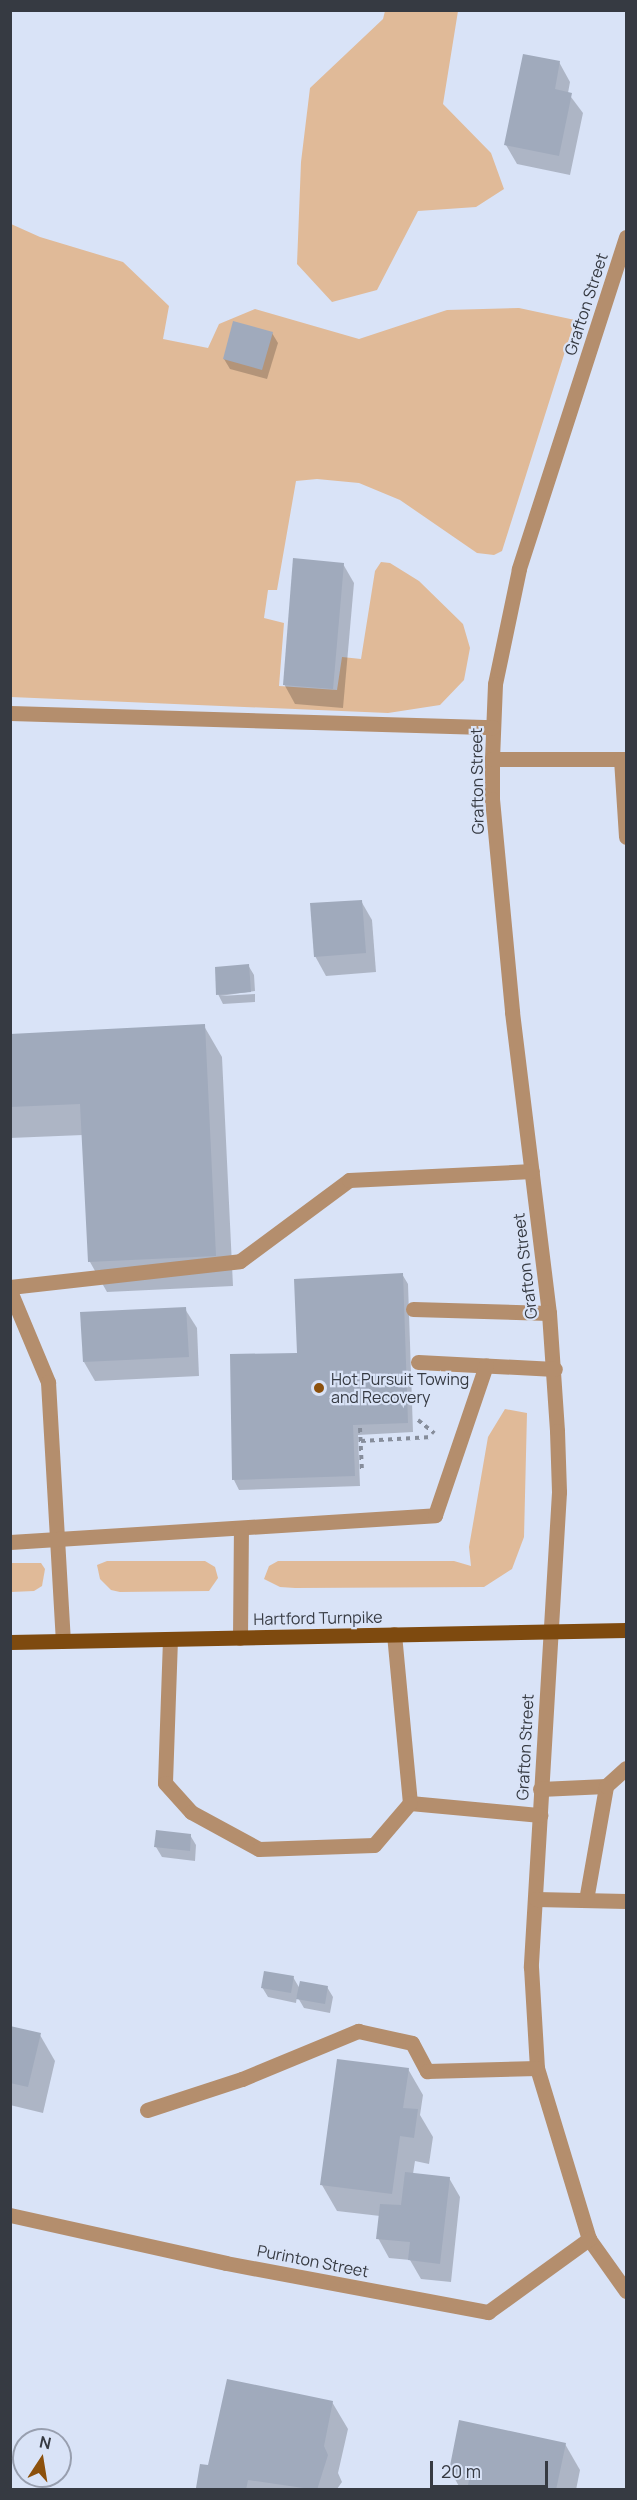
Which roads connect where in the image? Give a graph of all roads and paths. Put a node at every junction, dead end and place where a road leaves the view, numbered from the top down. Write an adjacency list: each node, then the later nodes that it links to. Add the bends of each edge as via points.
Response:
1 (627, 237): 3 (street, Grafton Street, via 519,569 495,684)
2 (10, 713): 3 (street)
3 (493, 727): 4 (street, Grafton Street)
4 (492, 759): 5 (street); 7 (street, Grafton Street, via 492,799 511,1000)
5 (624, 759): 6 (street)
6 (627, 837)
7 (532, 1172): 8 (street, via 349,1180 240,1261); 10 (street, Grafton Street)
8 (10, 1289): 19 (street, via 48,1382)
9 (413, 1309): 10 (street)
10 (549, 1313): 13 (street, Grafton Street)
11 (418, 1362): 12 (street)
12 (486, 1365): 13 (street); 18 (street, via 435,1515)
13 (555, 1369): 22 (street, Grafton Street, via 559,1492)
14 (360, 1428): 16 (path)
15 (439, 1436): 16 (path)
16 (361, 1441): 17 (path)
17 (362, 1472)
18 (241, 1528): 19 (street); 24 (street)
19 (57, 1540): 20 (street); 26 (street)
20 (10, 1542)
21 (627, 1630): 22 (main road, Hartford Turnpike)
22 (549, 1631): 23 (main road, Hartford Turnpike); 30 (street, Grafton Street)
23 (394, 1634): 24 (main road, Hartford Turnpike); 31 (street)
24 (240, 1638): 25 (main road, Hartford Turnpike)
25 (170, 1639): 26 (main road, Hartford Turnpike); 31 (street, via 165,1783 192,1812 259,1849 328,1847 374,1845)
26 (63, 1641): 27 (main road, Hartford Turnpike)
27 (10, 1642)
28 (627, 1768): 29 (street)
29 (606, 1786): 30 (street); 34 (street)
30 (540, 1789): 32 (street, Grafton Street)
31 (410, 1803): 32 (street)
32 (540, 1815): 33 (street, Grafton Street)
33 (536, 1899): 34 (street); 36 (street, Grafton Street, via 531,1967)
34 (586, 1900): 35 (street)
35 (627, 1900)
36 (537, 2068): 37 (street, via 427,2071 412,2043 357,2031 242,2079); 39 (street, Grafton Street)
37 (147, 2110)
38 (10, 2215): 39 (street, Purinton Street, via 226,2263 488,2312)
39 (589, 2239): 40 (street, Grafton Street)
40 (627, 2291)

